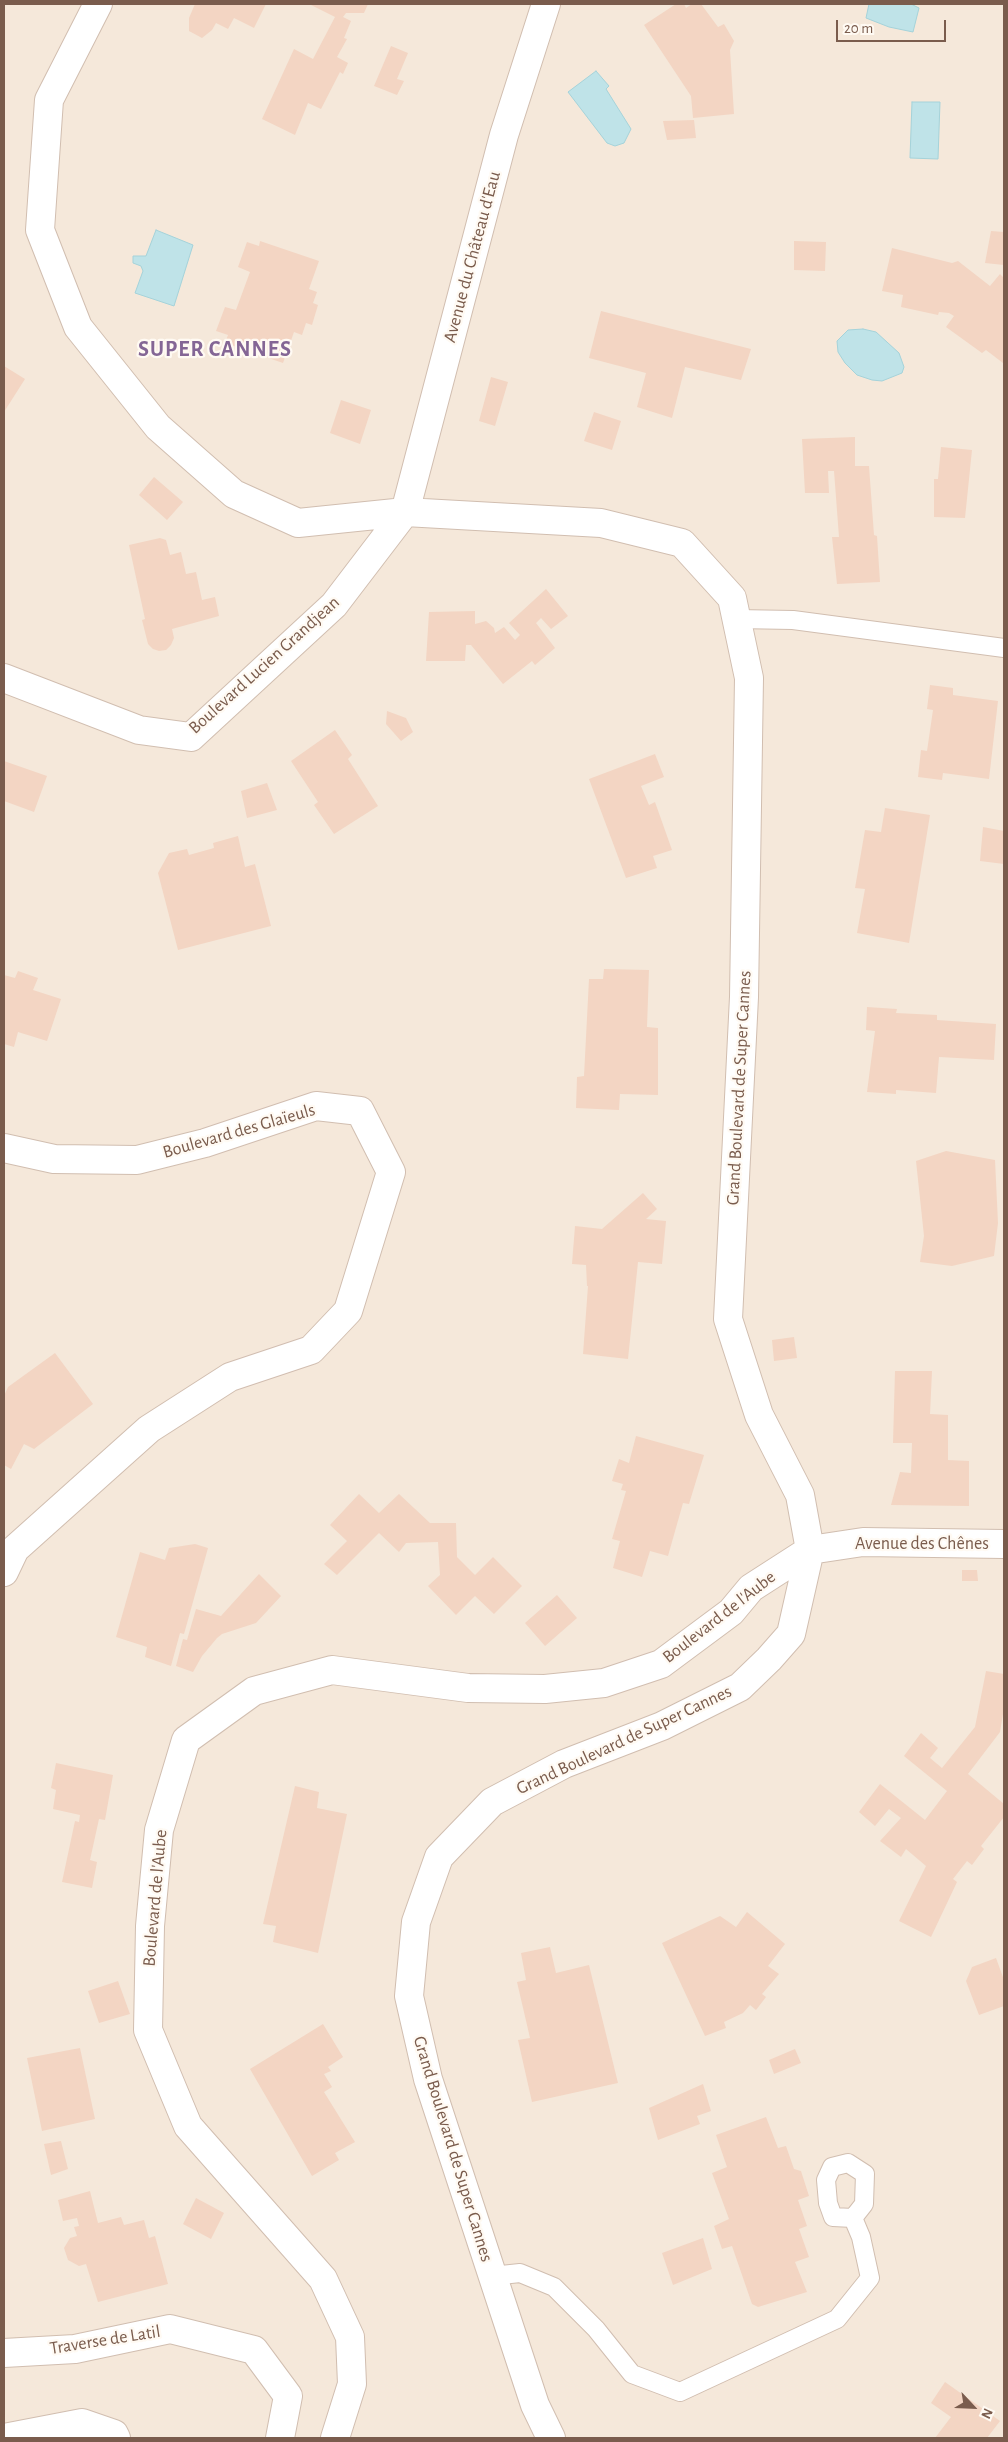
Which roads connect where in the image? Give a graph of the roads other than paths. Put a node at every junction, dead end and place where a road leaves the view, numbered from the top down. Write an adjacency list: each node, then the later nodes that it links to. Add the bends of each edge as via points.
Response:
1 (98, 4): 3 (street, Grand Boulevard de Super Cannes, via 49,100 40,230 78,327 158,427 234,494 298,523)
2 (546, 4): 3 (street, Avenue du Château d'Eau, via 504,135)
3 (404, 512): 4 (street, Grand Boulevard de Super Cannes, via 601,523 682,543 732,598); 6 (street, Boulevard Lucien Grandjean, via 334,605 191,737 139,730)
4 (736, 619): 5 (lane, via 793,620); 9 (street, Grand Boulevard de Super Cannes, via 749,678 744,997 728,1319 759,1415 800,1494)
5 (1004, 648)
6 (4, 678)
7 (4, 1148): 10 (street, Boulevard des Glaïeuls, via 54,1159 137,1160 204,1143 316,1106 360,1111 391,1172 348,1311 311,1350 230,1376 149,1429 15,1549)
8 (1004, 1544): 9 (street, Avenue des Chênes, via 863,1542)
9 (810, 1550): 12 (street, Grand Boulevard de Super Cannes, via 791,1634 740,1687 662,1726 564,1764 492,1802 440,1857 416,1922 409,1996 428,2079); 17 (street, Boulevard de l'Aube, via 751,1588 731,1612 661,1664 604,1683 545,1690 468,1688 332,1670 254,1691 186,1740 159,1830 150,1926 148,2030 188,2126 323,2279 350,2337 352,2384)
10 (4, 1572)
11 (853, 2218): 12 (lane, via 861,2236 870,2278 837,2319 680,2392 632,2374 596,2329 554,2286 520,2273)
12 (492, 2276): 18 (street, Grand Boulevard de Super Cannes, via 535,2404)
13 (4, 2353): 16 (street, Traverse de Latil, via 75,2349 170,2329 254,2350 288,2396)
14 (4, 2438): 15 (street, via 82,2423 114,2434)
15 (116, 2438)
16 (280, 2438)
17 (335, 2438)
18 (551, 2438)

